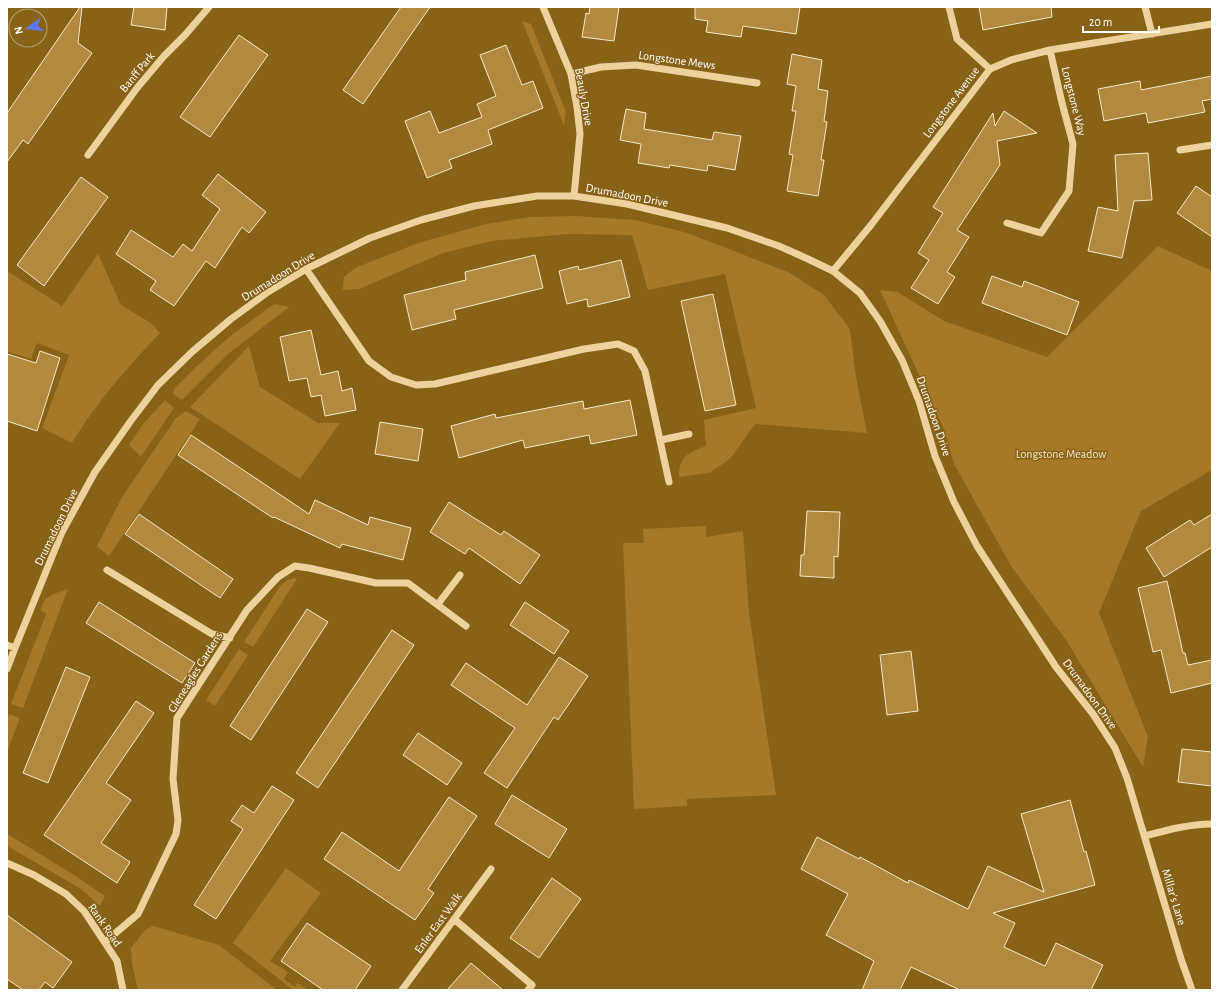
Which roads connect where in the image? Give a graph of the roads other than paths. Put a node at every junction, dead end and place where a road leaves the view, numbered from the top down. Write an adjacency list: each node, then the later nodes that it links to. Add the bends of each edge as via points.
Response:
1 (209, 7): 13 (street, Banff Park, via 164,56)
2 (543, 7): 9 (street, Beauly Drive)
3 (949, 7): 8 (street, via 957,39)
4 (1145, 7): 6 (street)
5 (1212, 24): 6 (street, Longstone Avenue)
6 (1152, 34): 7 (street, Longstone Avenue)
7 (1050, 50): 8 (street, Longstone Avenue, via 1011,60); 15 (street, Longstone Way, via 1073,144 1069,191 1041,233)
8 (990, 69): 17 (street, Longstone Avenue)
9 (571, 74): 10 (street, Longstone Mews, via 601,67 636,65); 14 (street, Beauly Drive, via 580,134)
10 (757, 83)
11 (1212, 145): 12 (street)
12 (1180, 150)
13 (88, 155)
14 (574, 196): 16 (street, Drumadoon Drive, via 537,196 474,206 421,220 370,238); 17 (street, Drumadoon Drive, via 627,204 728,228 779,246)
15 (1006, 223)
16 (306, 269): 19 (street, via 369,361 391,377 416,385 435,384 584,349 618,344 634,351 645,371); 27 (street, Drumadoon Drive, via 268,292 206,339 158,385 95,472 62,532)
17 (833, 271): 29 (street, Drumadoon Drive, via 860,292 884,328 902,360 919,401 935,456 954,502 977,546 1056,667 1093,714 1115,748)
18 (689, 434): 19 (street)
19 (661, 440): 20 (street)
20 (669, 482)
21 (107, 570): 25 (street, via 212,634)
22 (460, 575): 23 (street)
23 (438, 604): 24 (street, Gleneagles Gardens); 25 (street, Gleneagles Gardens, via 408,582 376,583 295,566 278,577 247,610)
24 (466, 626)
25 (230, 638): 35 (street, Gleneagles Gardens, via 177,718 174,779 178,820 176,834 138,914)
26 (7, 645): 27 (street)
27 (14, 648): 28 (street, Drumadoon Drive)
28 (7, 669)
29 (1138, 810): 31 (street, Millar's Lane)
30 (1212, 824): 31 (street, via 1170,829)
31 (1145, 836): 39 (street, Millar's Lane)
32 (7, 863): 35 (street, Rank Road, via 66,894 84,911)
33 (491, 869): 34 (street, Enler East Walk)
34 (454, 919): 37 (street, Enler East Walk); 38 (street, via 532,984)
35 (105, 942): 36 (street, Rank Road, via 116,961)
36 (123, 990)
37 (402, 990)
38 (528, 990)
39 (1192, 990)

